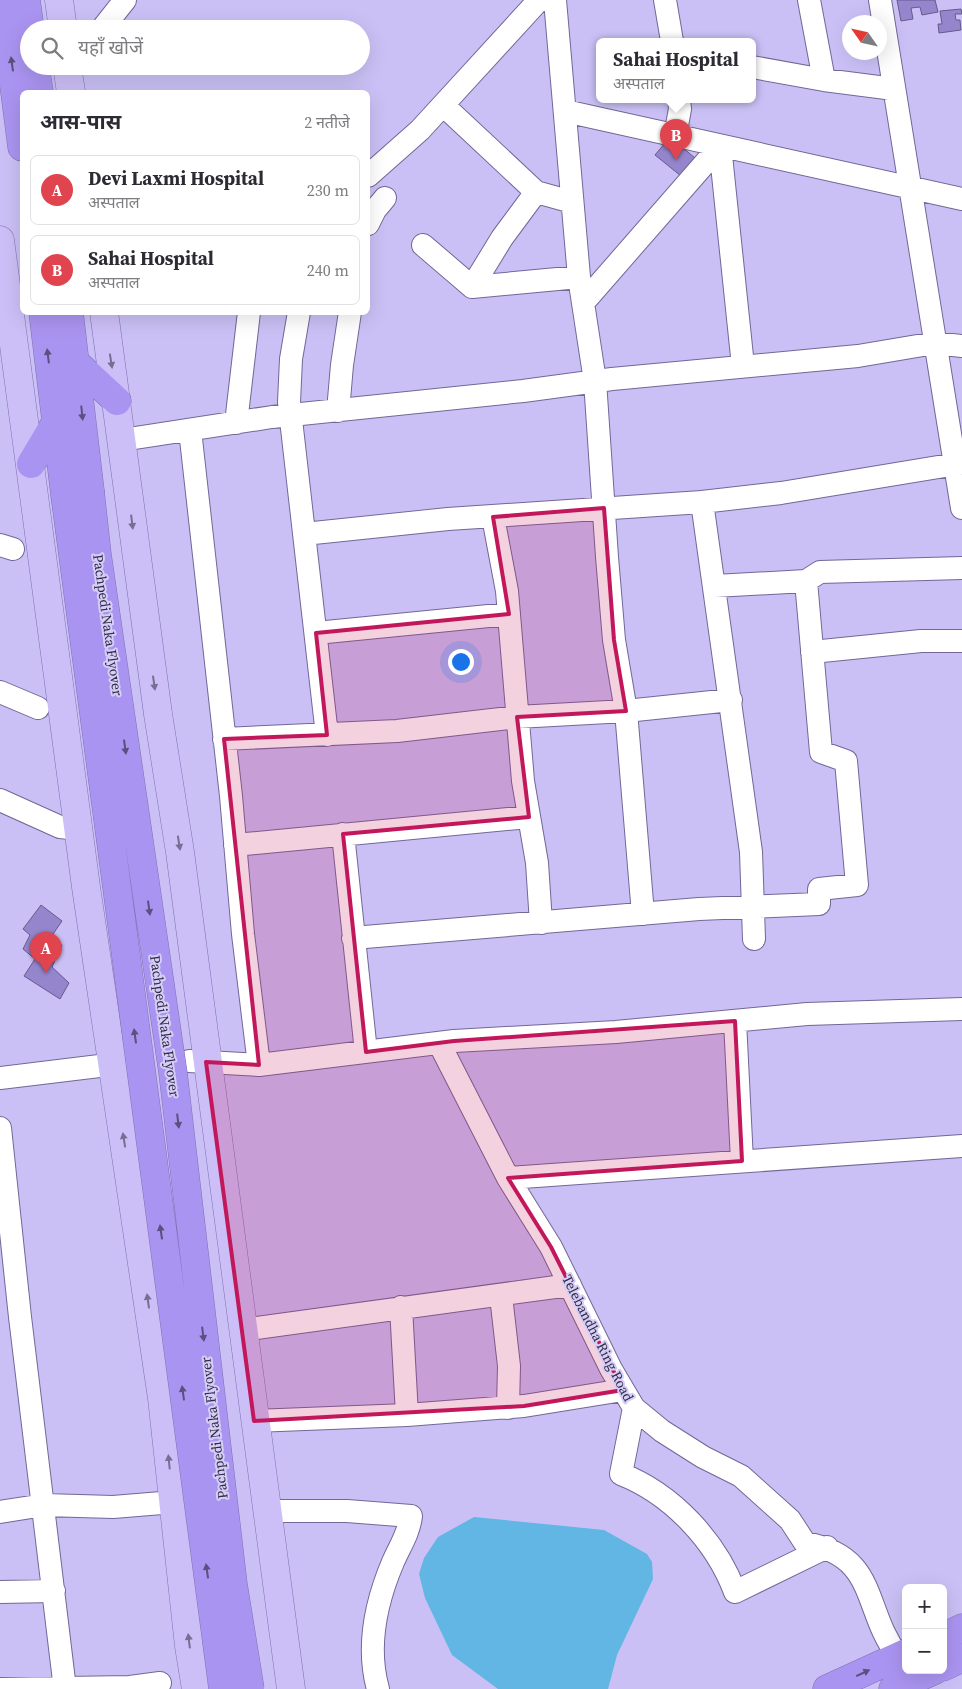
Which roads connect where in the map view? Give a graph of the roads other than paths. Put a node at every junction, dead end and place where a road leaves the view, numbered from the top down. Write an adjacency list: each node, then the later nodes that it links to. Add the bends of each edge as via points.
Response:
1 (4, 0): 22 (highway, one-way to 1)
2 (26, 0): 10 (highway)
3 (59, 0): 11 (main road)
4 (125, 0): 12 (street)
5 (539, 0): 20 (street)
6 (555, 0): 21 (street)
7 (665, 0): 13 (street)
8 (809, 0): 16 (street)
9 (880, 0): 17 (street)
10 (29, 20)
11 (62, 20)
12 (109, 20)
13 (671, 38)
14 (756, 68): 16 (street)
15 (36, 75): 18 (highway)
16 (824, 80): 17 (street)
17 (894, 89): 26 (street)
18 (39, 90)
19 (679, 103): 23 (street)
20 (443, 105): 25 (street); 27 (street)
21 (565, 111): 23 (street); 30 (street)
22 (20, 131)
23 (674, 136): 24 (street)
24 (720, 146): 26 (street); 36 (street); 46 (street)
25 (370, 174)
26 (910, 188): 29 (street); 43 (street)
27 (536, 192): 30 (street); 35 (street)
28 (385, 198): 31 (street)
29 (962, 199)
30 (572, 202): 34 (street)
31 (370, 220)
32 (0, 240): 56 (main road)
33 (423, 245): 35 (street)
34 (578, 276): 35 (street); 36 (street)
35 (472, 287)
36 (583, 303): 47 (street)
37 (42, 315): 51 (highway, Pachpedi Naka Flyover, one-way to 37)
38 (69, 315): 45 (highway, Pachpedi Naka Flyover)
39 (104, 315): 48 (main road, one-way to 48)
40 (249, 315): 52 (street)
41 (298, 315): 50 (street, via 291,359 289,402)
42 (350, 315): 49 (street)
43 (935, 343): 44 (street); 46 (street, via 858,356); 55 (street)
44 (962, 346)
45 (77, 364): 48 (highway); 57 (highway, Pachpedi Naka Flyover, one-way to 57)
46 (743, 366): 47 (street)
47 (595, 381): 49 (street); 59 (street)
48 (117, 401): 54 (main road)
49 (338, 411): 50 (street)
50 (292, 415): 52 (street); 62 (street)
51 (56, 422): 56 (highway); 57 (highway, Pachpedi Naka Flyover)
52 (236, 423): 53 (street)
53 (190, 430): 54 (street); 76 (street)
54 (122, 440): 91 (main road, one-way to 91, via 180,852)
55 (958, 463): 58 (street, via 781,493); 60 (street)
56 (31, 464): 79 (main road)
57 (78, 493): 125 (highway, Pachpedi Naka Flyover, one-way to 57, bridge); 126 (highway, Pachpedi Naka Flyover, one-way to 126, bridge, via 100,573 172,1073 233,1584)
58 (702, 502): 59 (street); 65 (street)
59 (604, 508): 61 (street); 73 (street, via 614,640)
60 (962, 508)
61 (493, 516): 62 (street); 66 (street)
62 (304, 534): 67 (street)
63 (962, 568): 64 (street, via 820,572)
64 (806, 581): 65 (street); 69 (street)
65 (715, 586): 71 (street)
66 (509, 614): 67 (street); 74 (street)
67 (316, 633): 75 (street)
68 (962, 641): 69 (street, via 921,641)
69 (812, 652): 82 (street, via 821,752 846,761 857,886 819,889 819,904)
70 (0, 692): 72 (street)
71 (731, 700): 73 (street); 82 (street, via 751,852)
72 (38, 708)
73 (626, 711): 74 (street); 83 (street)
74 (517, 717): 75 (street, via 397,732); 78 (street)
75 (327, 735): 76 (street)
76 (224, 739): 81 (street)
77 (0, 800): 79 (street, via 60,828)
78 (529, 817): 80 (street); 84 (street, via 537,863)
79 (79, 830): 92 (main road)
80 (342, 834): 81 (street); 85 (street)
81 (235, 844): 93 (street)
82 (752, 907): 83 (street); 86 (street)
83 (643, 914): 84 (street)
84 (541, 922): 85 (street)
85 (353, 938): 90 (street)
86 (754, 940)
87 (962, 1009): 88 (street, via 807,1014)
88 (735, 1021): 89 (street); 97 (street)
89 (439, 1043): 90 (street); 98 (street, Telebandha Ring Road)
90 (366, 1052): 93 (street)
91 (198, 1061): 93 (street); 103 (main road, via 222,1169)
92 (118, 1063): 94 (street); 108 (main road, one-way to 92)
93 (259, 1065)
94 (0, 1078)
95 (0, 1128): 99 (street)
96 (962, 1146): 97 (street)
97 (742, 1161): 98 (street)
98 (508, 1178): 100 (street, Telebandha Ring Road, via 551,1247)
99 (5, 1216): 109 (street)
100 (570, 1285): 101 (street); 104 (street, Telebandha Ring Road)
101 (501, 1296): 102 (street); 105 (street, via 509,1366)
102 (401, 1307): 103 (street); 106 (street)
103 (242, 1330): 107 (main road)
104 (628, 1399): 105 (street); 112 (street, Telebandha Ring Road, via 662,1431 741,1476 790,1520 805,1543); 112 (street, via 621,1474 643,1483 688,1518 726,1568 735,1592)
105 (508, 1408): 106 (street)
106 (407, 1415): 107 (street)
107 (254, 1421): 110 (main road)
108 (174, 1502): 109 (street, via 113,1507); 124 (main road, one-way to 108)
109 (44, 1505): 111 (street); 113 (street)
110 (266, 1511): 127 (main road); 128 (street, via 347,1511 412,1516 373,1625 373,1668)
111 (0, 1512)
112 (827, 1547): 117 (street, Telebandha Ring Road, via 856,1567 885,1640)
113 (54, 1590): 114 (street); 123 (street)
114 (0, 1592)
115 (962, 1628): 116 (highway)
116 (947, 1634)
117 (902, 1655): 129 (highway, one-way to 117)
118 (962, 1658): 119 (highway)
119 (947, 1664)
120 (926, 1674): 130 (highway)
121 (160, 1683): 123 (street)
122 (0, 1689): 123 (street)
123 (65, 1689)
124 (196, 1689)
125 (223, 1689)
126 (250, 1689)
127 (291, 1689)
128 (378, 1689)
129 (827, 1689)
130 (893, 1689)

